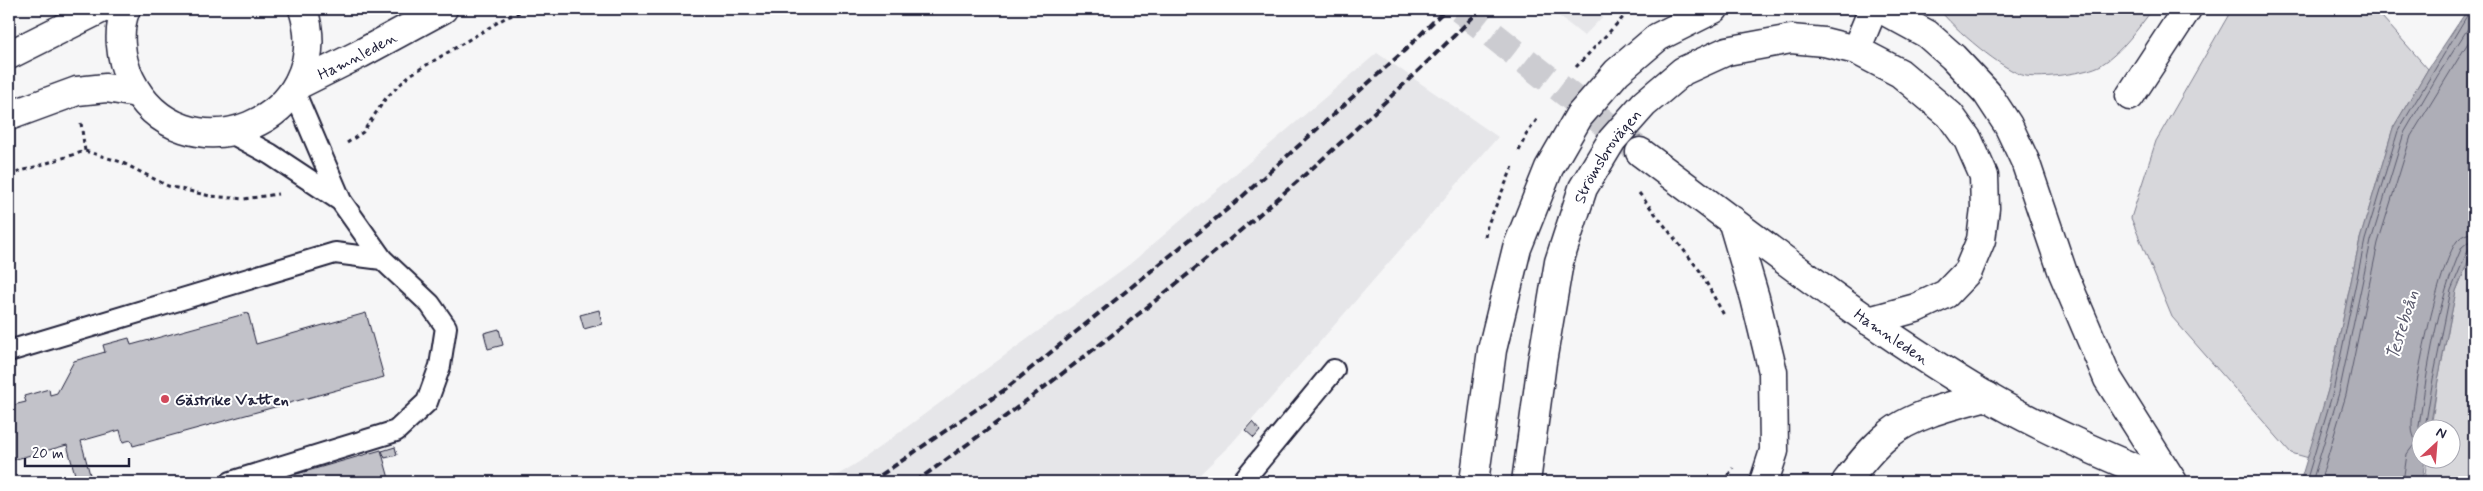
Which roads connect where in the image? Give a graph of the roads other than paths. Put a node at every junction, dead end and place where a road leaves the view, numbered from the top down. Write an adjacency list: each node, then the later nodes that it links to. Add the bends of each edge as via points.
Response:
1 (101, 9): 10 (main road)
2 (126, 9): 12 (main road, via 120,42 125,69)
3 (303, 9): 11 (main road, via 308,26 308,56)
4 (443, 9): 11 (main road, Hamnleden)
5 (1714, 9): 26 (main road, via 1658,37 1617,72 1579,116 1549,168 1518,248 1492,350)
6 (1873, 9): 9 (main road)
7 (1881, 9): 31 (main road, via 1927,34 1953,57 1987,93 2008,125 2025,161 2063,273 2108,379)
8 (2187, 9): 13 (main road)
9 (1856, 50): 20 (main road, Strömsbrovägen, via 1900,73 1950,115 1968,140 1984,176 1981,240 1968,271 1946,294 1916,308); 27 (main road, Strömsbrovägen, via 1792,39 1727,51 1683,71 1644,104 1612,140 1583,188 1559,262)
10 (9, 55)
11 (296, 88): 15 (main road, via 277,111 255,125); 17 (lane)
12 (136, 92): 14 (main road, via 106,88 77,91); 15 (main road, via 155,112 178,127 204,133)
13 (2130, 96)
14 (9, 116)
15 (231, 133): 17 (lane, via 270,154)
16 (1640, 152): 18 (main road, Hamnleden)
17 (341, 201): 19 (lane)
18 (1732, 220): 20 (main road, Hamnleden); 28 (main road, via 1773,372 1774,451)
19 (382, 259): 21 (lane, via 335,253); 24 (lane, via 430,304 446,326 440,366 427,402 396,431)
20 (1869, 321): 23 (main road, Hamnleden)
21 (9, 352)
22 (1334, 370): 25 (lane)
23 (1987, 396): 29 (main road, via 1923,416 1888,434); 30 (main road, Hamnleden, via 2081,445)
24 (231, 482)
25 (1242, 482)
26 (1474, 482)
27 (1526, 482)
28 (1764, 482)
29 (1846, 482)
30 (2167, 482)
31 (2173, 482)

